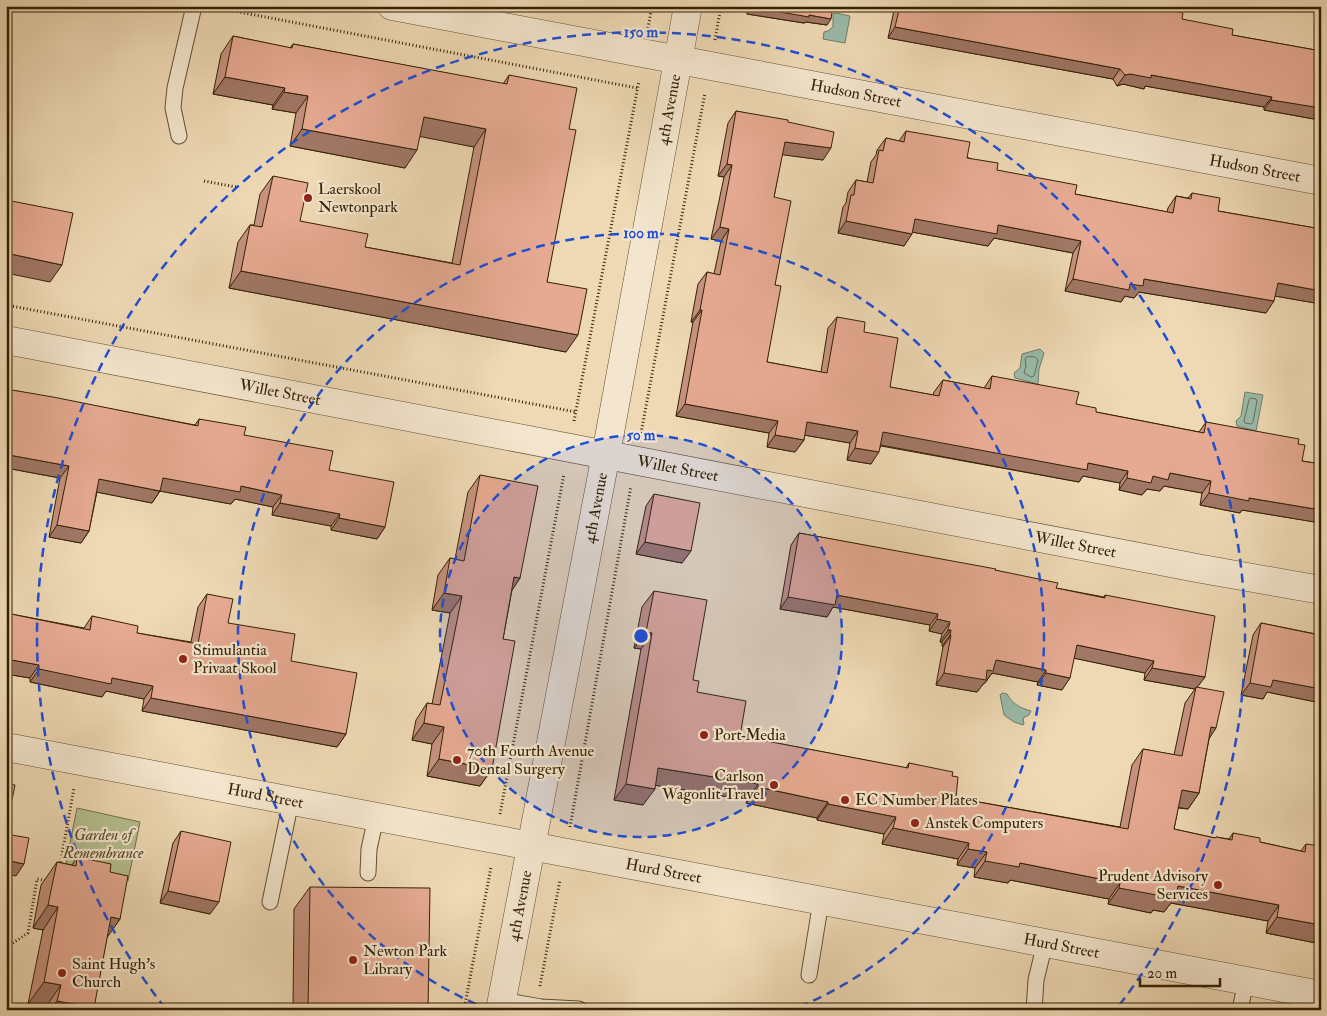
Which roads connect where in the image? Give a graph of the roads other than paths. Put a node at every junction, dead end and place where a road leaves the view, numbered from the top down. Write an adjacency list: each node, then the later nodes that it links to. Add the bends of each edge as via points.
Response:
1 (194, 6): 5 (lane, via 174,88 172,108)
2 (392, 6): 4 (street, Hudson Street)
3 (688, 6): 4 (street, 4th Avenue)
4 (678, 60): 6 (street, Hudson Street); 8 (street, 4th Avenue)
5 (180, 136)
6 (1321, 181)
7 (6, 340): 8 (street, Willet Street)
8 (606, 454): 9 (street, Willet Street); 13 (street, 4th Avenue)
9 (1321, 590)
10 (6, 747): 11 (street, Hurd Street)
11 (291, 801): 12 (street, Hurd Street); 16 (lane)
12 (376, 818): 13 (street, Hurd Street); 14 (lane)
13 (531, 847): 15 (street, Hurd Street); 21 (street, 4th Avenue)
14 (368, 873)
15 (821, 901): 17 (street, Hurd Street); 18 (lane)
16 (270, 902)
17 (1044, 943): 19 (street, Hurd Street); 23 (lane)
18 (809, 975)
19 (1246, 981): 20 (street, Hurd Street); 24 (lane)
20 (1321, 995)
21 (500, 1005): 22 (lane)
22 (578, 1009)
23 (1034, 1010)
24 (1240, 1010)

